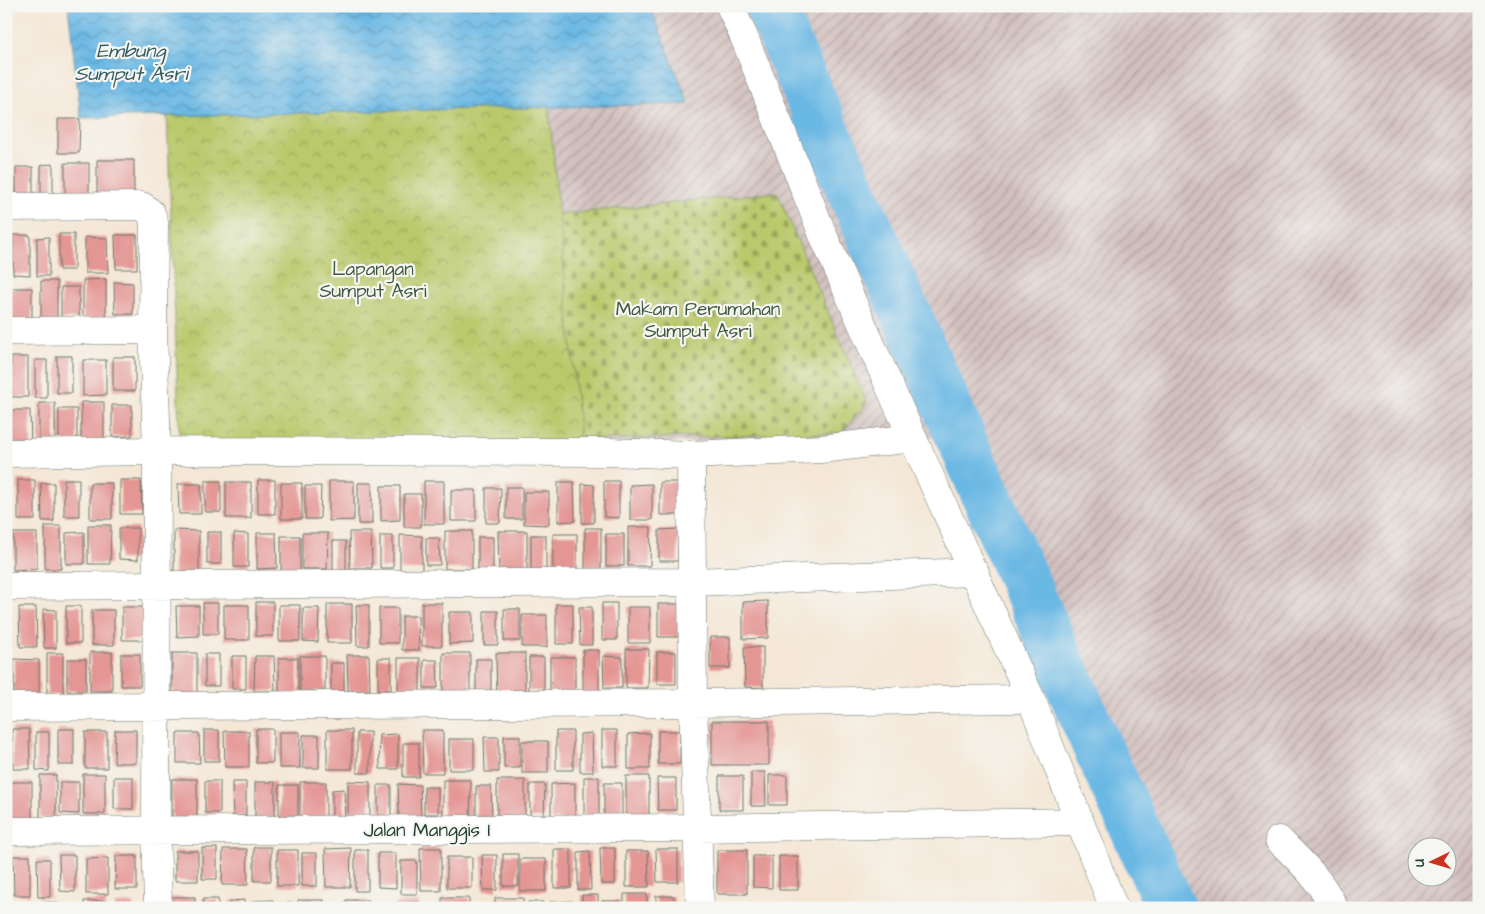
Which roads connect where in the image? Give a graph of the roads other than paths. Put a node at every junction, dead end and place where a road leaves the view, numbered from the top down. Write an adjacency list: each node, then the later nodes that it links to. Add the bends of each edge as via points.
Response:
1 (730, 6): 5 (street, via 823,235)
2 (6, 207): 3 (street, via 142,206 151,212 154,222)
3 (153, 330): 4 (street); 6 (street)
4 (6, 331)
5 (913, 438): 8 (street, via 821,449); 9 (street)
6 (157, 451): 7 (street); 8 (street); 11 (street)
7 (6, 453)
8 (692, 455): 10 (street)
9 (975, 572): 10 (street); 13 (street)
10 (692, 582): 11 (street); 14 (street)
11 (156, 585): 12 (street); 15 (street)
12 (6, 586)
13 (1032, 699): 14 (street); 17 (street)
14 (693, 703): 15 (street); 18 (street)
15 (156, 706): 16 (street); 19 (street)
16 (6, 707)
17 (1079, 822): 18 (street, Jalan Manggis I); 24 (street)
18 (698, 828): 19 (street, Jalan Manggis I); 23 (street)
19 (156, 830): 20 (street, Jalan Manggis I); 22 (street)
20 (6, 831)
21 (1279, 840): 25 (street, via 1307,867)
22 (158, 908)
23 (700, 908)
24 (1114, 908)
25 (1334, 908)

